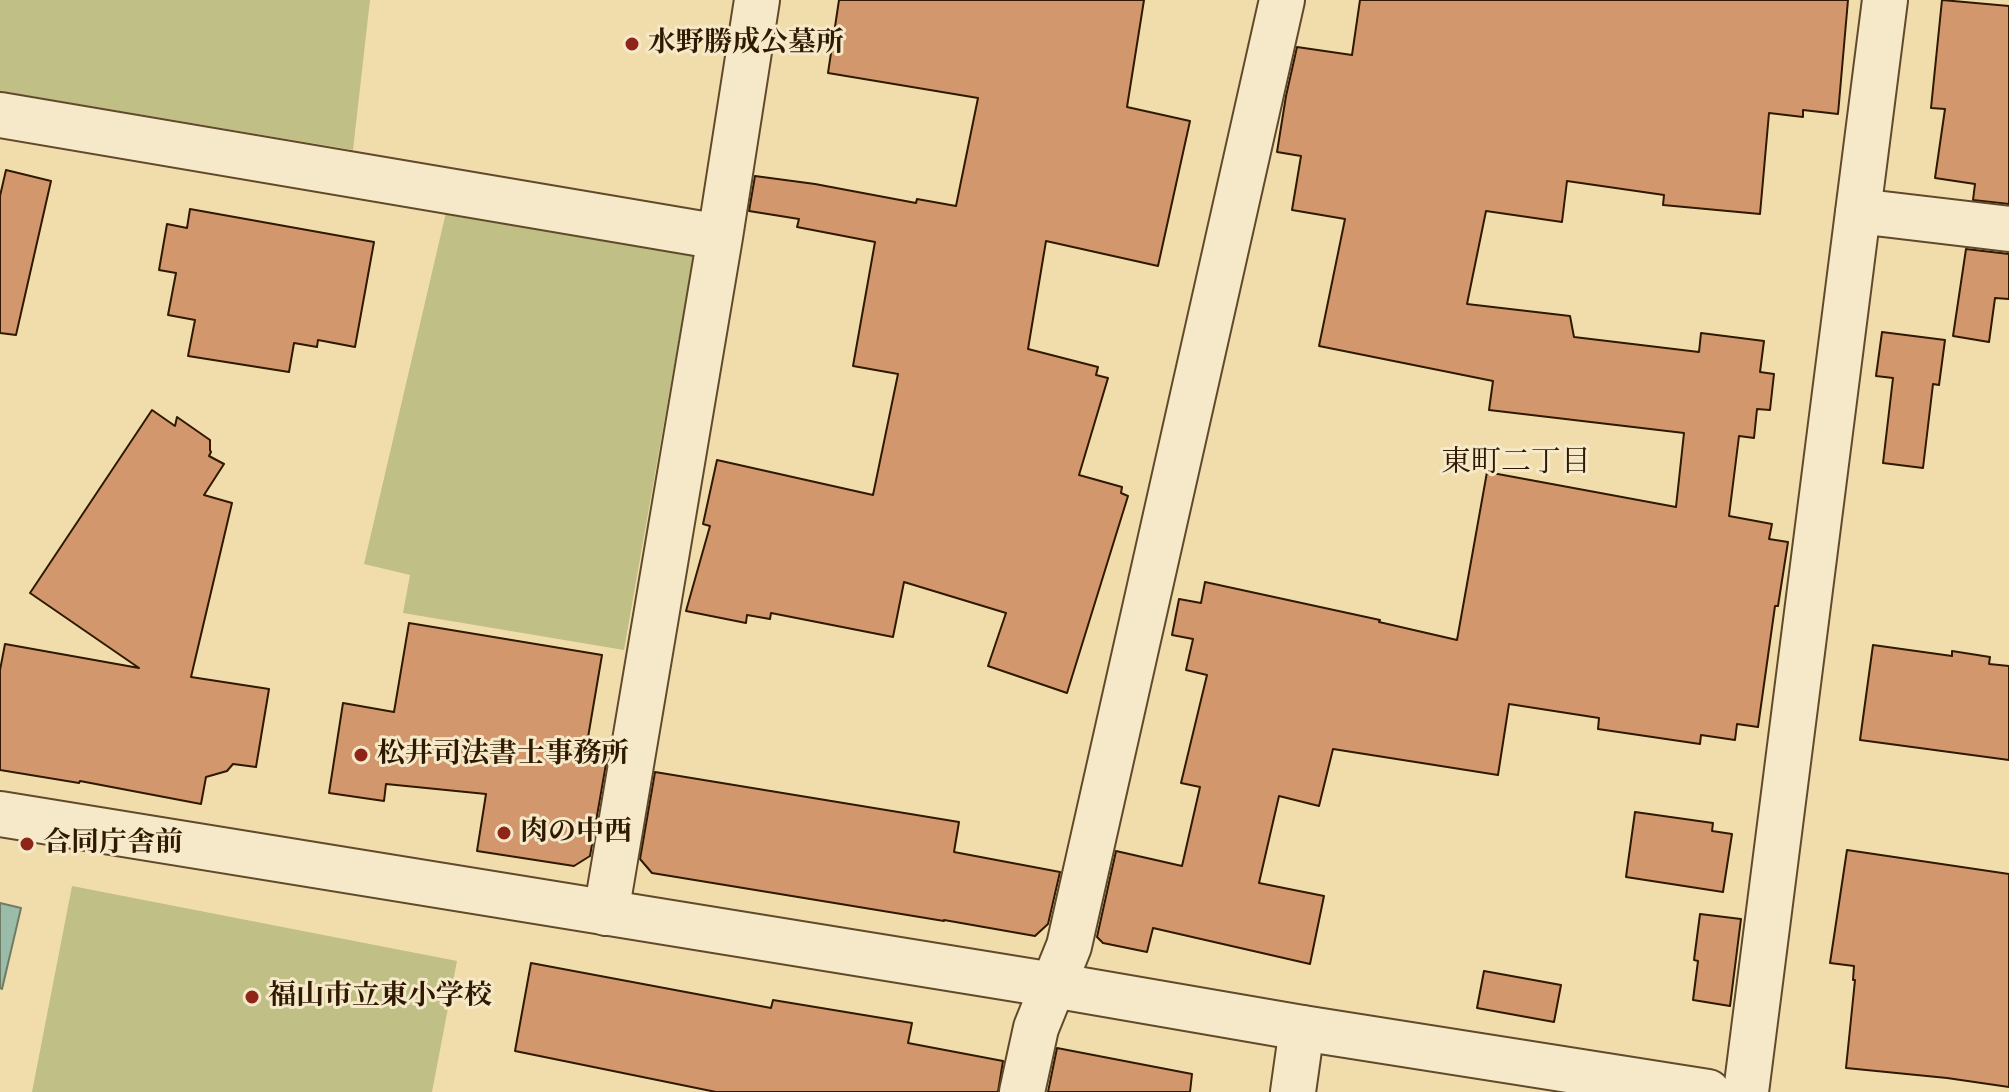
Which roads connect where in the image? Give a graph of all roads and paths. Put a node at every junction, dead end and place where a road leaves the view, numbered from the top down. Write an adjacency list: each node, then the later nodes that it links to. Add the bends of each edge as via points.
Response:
1 (757, 0): 7 (street)
2 (1282, 0): 10 (street, via 1069,946)
3 (1885, 0): 5 (street)
4 (0, 115): 7 (street)
5 (1858, 211): 6 (street); 15 (street)
6 (2009, 229)
7 (720, 237): 9 (street)
8 (0, 814): 9 (street)
9 (606, 913): 10 (street)
10 (1053, 985): 11 (street); 12 (street, via 1036,1028)
11 (1302, 1028): 13 (street); 14 (street)
12 (1022, 1092)
13 (1293, 1092)
14 (1708, 1092)
15 (1746, 1092)

